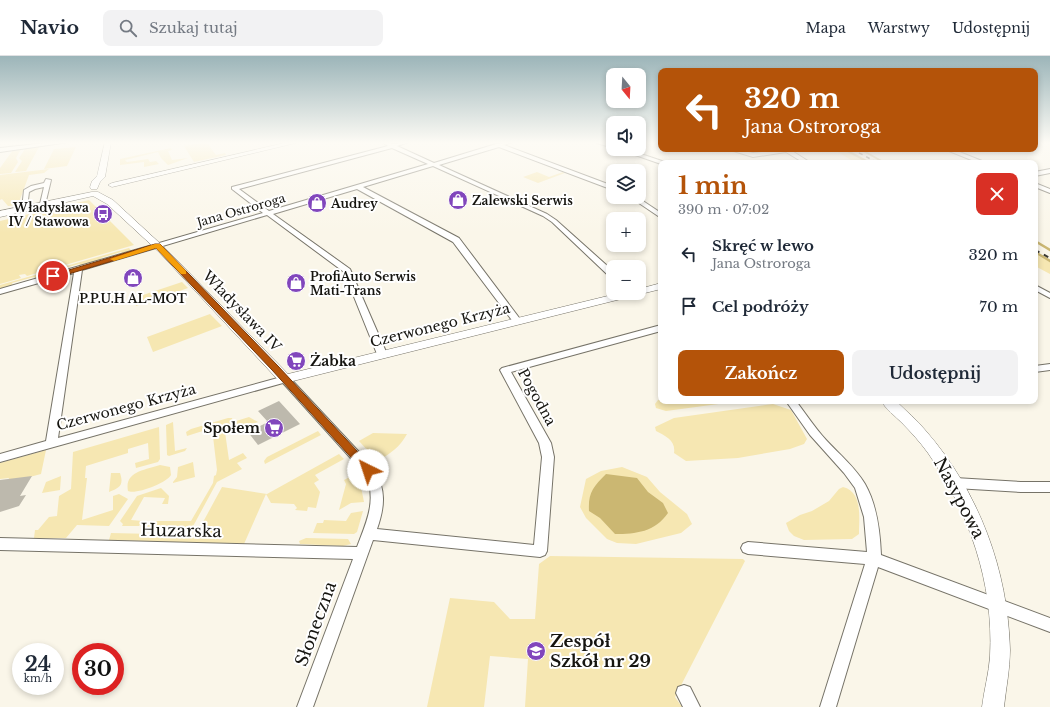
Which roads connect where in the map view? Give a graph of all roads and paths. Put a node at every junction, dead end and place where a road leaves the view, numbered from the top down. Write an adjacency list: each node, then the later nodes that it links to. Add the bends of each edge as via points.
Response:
1 (102, 172): 7 (street)
2 (166, 172): 10 (street)
3 (293, 172): 18 (street, via 234,188)
4 (406, 172): 11 (street, Jana Ostroroga)
5 (452, 172): 23 (street, via 548,217)
6 (572, 172): 8 (street)
7 (101, 177): 10 (street); 13 (street, via 96,181)
8 (606, 185)
9 (1038, 186): 12 (street)
10 (112, 187): 13 (street); 14 (street)
11 (358, 187): 18 (street, Jana Ostroroga); 30 (street, via 456,240)
12 (1050, 190)
13 (92, 191): 14 (street, Władysława IV); 15 (street)
14 (110, 202): 21 (street, Władysława IV)
15 (43, 204): 17 (street); 17 (street, via 47,182 26,191)
16 (643, 204): 20 (street)
17 (24, 208): 19 (street)
18 (269, 213): 21 (street, Jana Ostroroga); 32 (street, via 348,271)
19 (0, 214)
20 (658, 214)
21 (158, 246): 22 (street, Jana Ostroroga); 35 (street, Władysława IV)
22 (78, 269): 27 (street, Jana Ostroroga); 38 (street)
23 (606, 269)
24 (658, 287): 26 (street)
25 (1038, 289): 28 (street)
26 (646, 290)
27 (0, 292)
28 (1050, 296)
29 (606, 299): 30 (street, Czerwonego Krzyża)
30 (517, 321): 32 (street, Czerwonego Krzyża)
31 (658, 329): 42 (street, Pogodna, via 505,370 545,443 548,457 540,551)
32 (382, 354): 35 (street, Czerwonego Krzyża)
33 (1050, 367): 34 (street)
34 (1038, 369)
35 (285, 379): 38 (street, Czerwonego Krzyża); 42 (street, Władysława IV, via 364,464 373,478 377,490 377,507)
36 (793, 404): 46 (street, via 821,442 860,485 869,515)
37 (891, 404): 40 (street, Nasypowa, via 920,434)
38 (51, 444): 39 (street, Czerwonego Krzyża)
39 (0, 458)
40 (955, 483): 41 (street); 47 (street, Nasypowa, via 982,538 992,571)
41 (1050, 487)
42 (368, 534): 45 (street, Władysława IV)
43 (0, 544): 45 (street, Huzarska)
44 (748, 548): 46 (street)
45 (362, 553): 49 (street, Słoneczna)
46 (874, 559): 47 (street); 50 (street)
47 (998, 606): 48 (street); 51 (street, Nasypowa, via 1000,652)
48 (1050, 625)
49 (305, 707)
50 (828, 707)
51 (993, 707)

